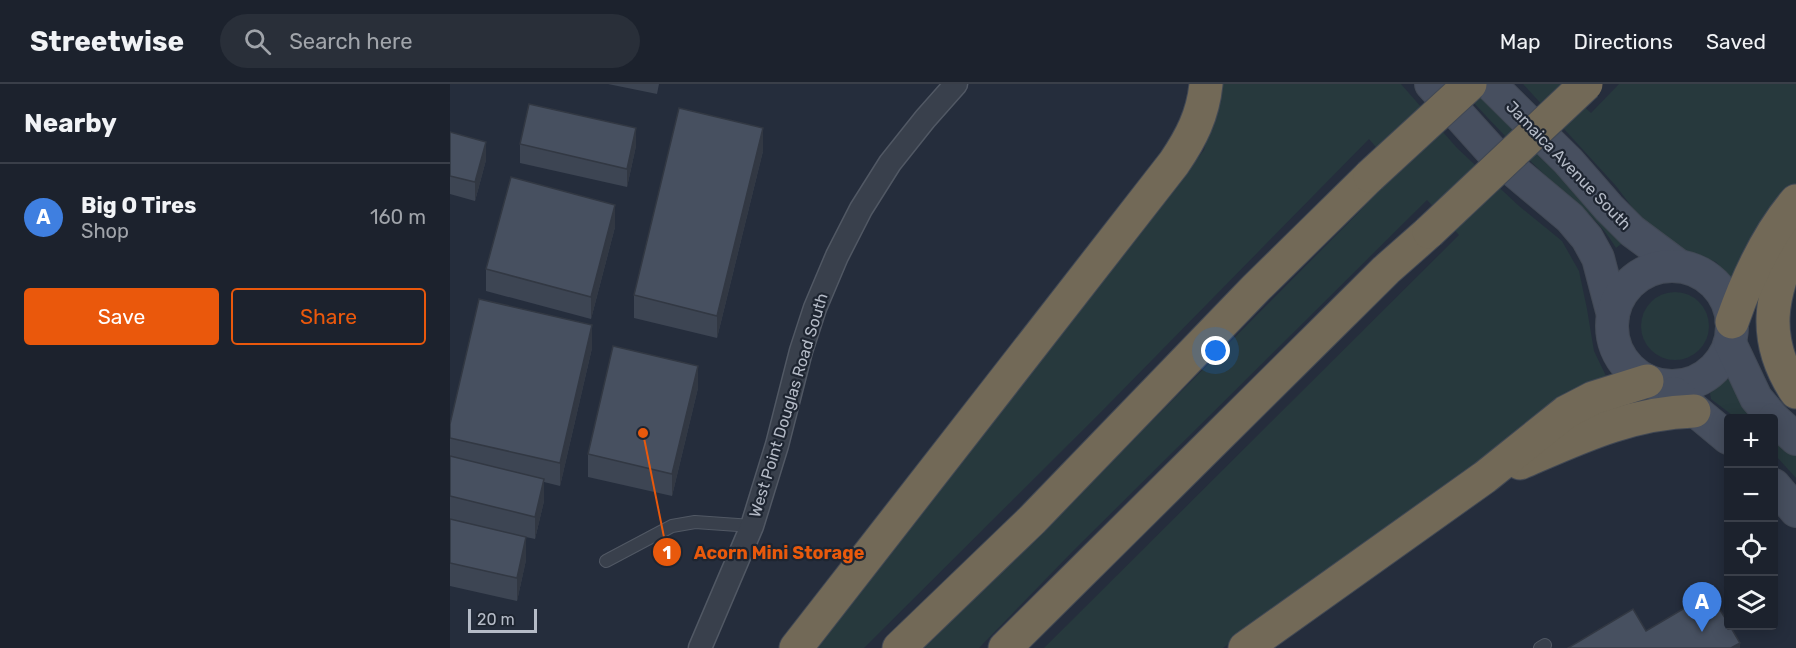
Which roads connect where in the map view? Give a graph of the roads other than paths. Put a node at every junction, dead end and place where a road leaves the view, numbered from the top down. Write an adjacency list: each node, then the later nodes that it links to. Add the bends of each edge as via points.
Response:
1 (956, 84): 22 (street, West Point Douglas Road South, via 890,163 837,256 801,351)
2 (1206, 84): 25 (highway, via 1196,126 1174,163)
3 (1431, 84): 10 (main road, via 1495,155 1570,218 1587,238 1598,258)
4 (1470, 84): 26 (highway, bridge, via 1256,288 1032,520)
5 (1490, 84): 9 (main road, Jamaica Avenue South, via 1632,231)
6 (1586, 84): 27 (highway, bridge, via 1386,270)
7 (1796, 201): 11 (highway, via 1758,260 1742,294)
8 (1796, 240): 13 (highway, via 1781,272 1773,314 1779,360)
9 (1679, 266): 10 (main road, via 1644,273 1619,298); 11 (main road, via 1699,272 1716,284 1727,302)
10 (1613, 315): 12 (main road, via 1613,335 1619,354 1631,370)
11 (1731, 332): 12 (main road, via 1721,362 1706,376 1687,385); 15 (main road, via 1756,398)
12 (1657, 384): 14 (main road); 19 (highway, via 1593,398 1566,412)
13 (1796, 392)
14 (1694, 411): 17 (main road); 19 (highway, via 1665,412 1605,428)
15 (1769, 414)
16 (1778, 423): 18 (main road)
17 (1724, 435)
18 (1796, 439)
19 (1485, 477): 28 (highway)
20 (1778, 491): 21 (main road)
21 (1796, 511)
22 (752, 526): 23 (lane, via 695,522 672,526); 24 (street, West Point Douglas Road South)
23 (606, 561)
24 (700, 648)
25 (796, 648)
26 (899, 648)
27 (1005, 648)
28 (1245, 648)

